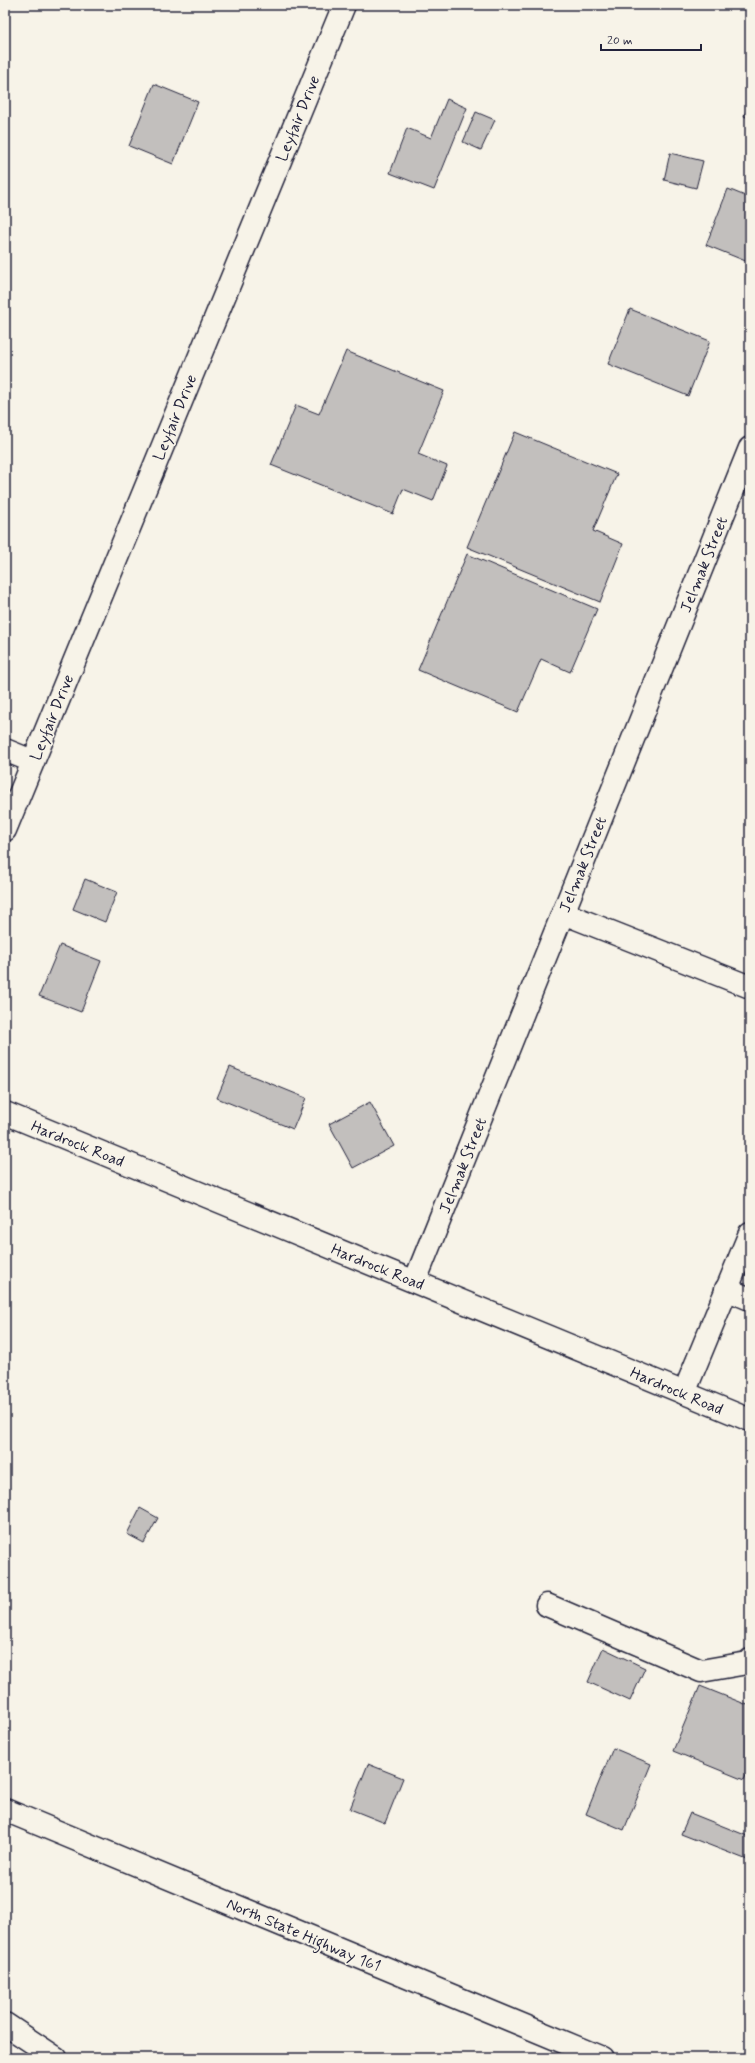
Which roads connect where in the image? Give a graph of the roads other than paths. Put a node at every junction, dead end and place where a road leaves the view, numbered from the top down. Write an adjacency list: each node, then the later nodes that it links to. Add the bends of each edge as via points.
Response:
1 (344, 5): 4 (main road, Leyfair Drive)
2 (750, 448): 6 (main road, Jelmak Street)
3 (5, 750): 4 (main road)
4 (32, 761): 5 (main road, Leyfair Drive)
5 (5, 830)
6 (563, 913): 7 (main road); 10 (main road, Jelmak Street)
7 (750, 987)
8 (5, 1113): 10 (main road, Hardrock Road)
9 (750, 1233): 11 (main road)
10 (415, 1281): 13 (main road, Hardrock Road)
11 (726, 1289): 12 (main road); 13 (main road)
12 (750, 1299)
13 (684, 1393): 14 (main road, Hardrock Road)
14 (750, 1420)
15 (547, 1605): 16 (main road, via 701,1671 747,1663)
16 (750, 1660)
17 (5, 1810): 20 (main road, North State Highway 161)
18 (5, 2024): 19 (main road)
19 (56, 2058)
20 (602, 2058)

